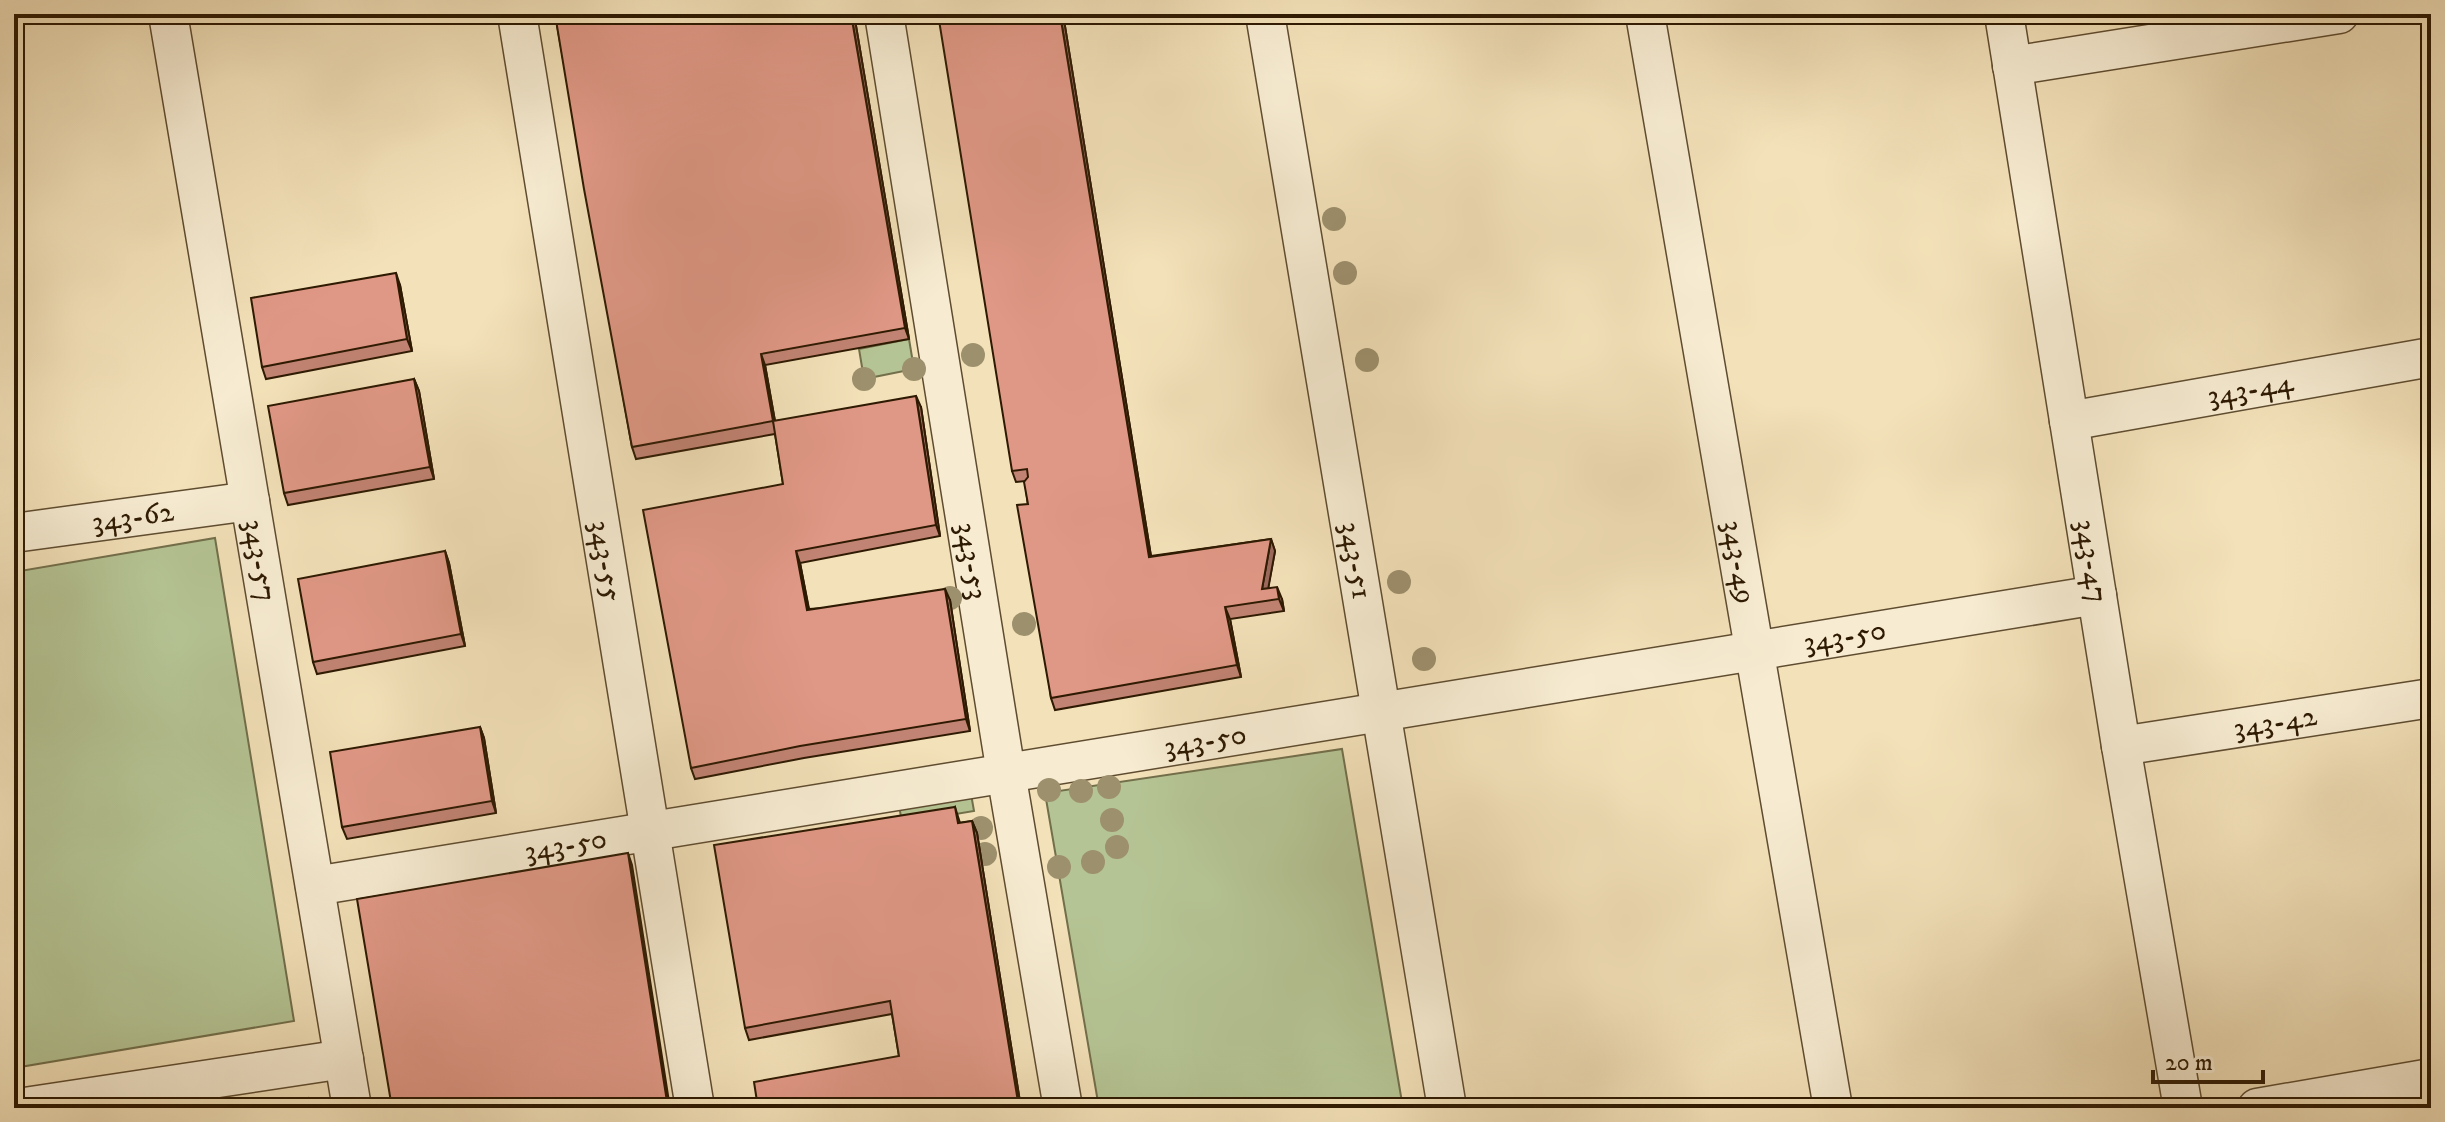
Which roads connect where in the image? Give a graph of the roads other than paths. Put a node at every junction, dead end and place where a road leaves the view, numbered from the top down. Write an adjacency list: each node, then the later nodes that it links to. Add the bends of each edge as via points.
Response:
1 (168, 14): 11 (street, 343-57)
2 (517, 14): 19 (street, 343-55)
3 (884, 14): 18 (street, 343-53)
4 (1265, 14): 16 (street, 343-51)
5 (1645, 14): 14 (street, 343-49)
6 (2004, 14): 8 (street, 343-47)
7 (2339, 14): 8 (street)
8 (2012, 66): 10 (street, 343-47)
9 (2431, 357): 10 (street, 343-44)
10 (2069, 421): 13 (street, 343-47)
11 (250, 501): 12 (street, 343-62); 20 (street, 343-57)
12 (14, 533)
13 (2097, 595): 14 (street, 343-50); 17 (street, 343-47)
14 (1757, 650): 16 (street, 343-50); 28 (street, 343-49)
15 (2431, 698): 17 (street, 343-42)
16 (1382, 711): 18 (street, 343-50); 27 (street, 343-51)
17 (2121, 746): 29 (street, 343-47)
18 (1006, 773): 19 (street, 343-50); 26 (street, 343-53)
19 (648, 832): 20 (street, 343-50); 25 (street, 343-55)
20 (315, 886): 21 (street, 343-57)
21 (344, 1059): 23 (street); 24 (street, 343-57)
22 (2431, 1078): 30 (street)
23 (18, 1108)
24 (352, 1108)
25 (695, 1108)
26 (1063, 1108)
27 (1447, 1108)
28 (1833, 1108)
29 (2183, 1108)
30 (2257, 1108)

